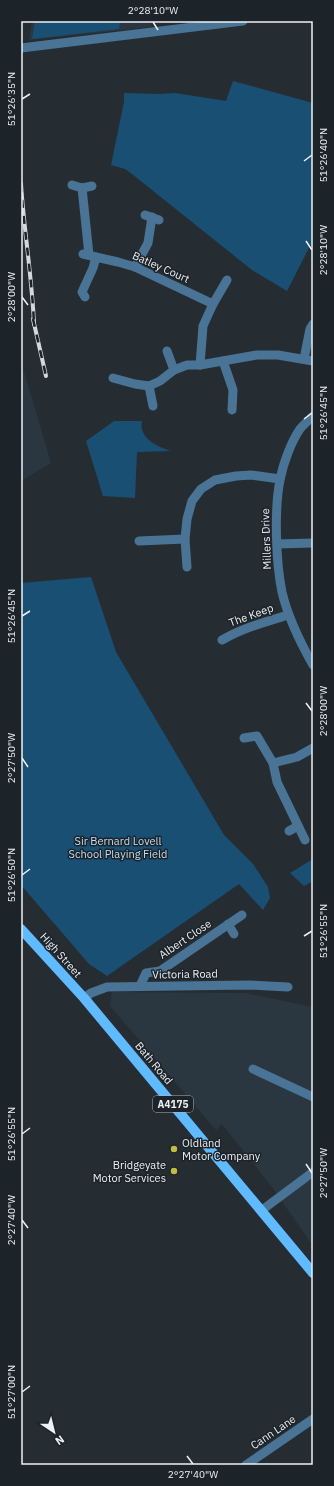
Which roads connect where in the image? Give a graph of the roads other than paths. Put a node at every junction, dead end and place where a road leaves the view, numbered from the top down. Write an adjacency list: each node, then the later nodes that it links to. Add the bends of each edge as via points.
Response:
1 (243, 21): 2 (street)
2 (21, 48)
3 (72, 185): 5 (street)
4 (92, 186): 5 (street)
5 (82, 188): 7 (street)
6 (152, 217): 8 (street, via 148,243)
7 (89, 255): 8 (street, Batley Court); 10 (street, via 93,268 82,292)
8 (135, 267): 11 (street, Batley Court)
9 (227, 280): 11 (street)
10 (85, 297)
11 (213, 304): 16 (street, via 202,326)
12 (313, 324): 14 (street, via 310,328)
13 (167, 351): 17 (street)
14 (309, 360): 15 (street, via 257,355)
15 (223, 361): 16 (street); 21 (street, via 233,390)
16 (200, 365): 17 (street, via 187,365)
17 (174, 370): 19 (street)
18 (113, 378): 19 (street)
19 (149, 386): 20 (street)
20 (153, 406)
21 (232, 410)
22 (313, 416): 23 (street, Millers Drive, via 300,429 291,446)
23 (280, 480): 24 (street, via 251,475 214,480 201,489 192,501); 27 (street, Millers Drive)
24 (185, 539): 25 (street); 28 (street)
25 (138, 541)
26 (313, 543): 27 (street)
27 (277, 544): 29 (street, Millers Drive, via 278,568)
28 (187, 567)
29 (288, 615): 30 (street, The Keep, via 251,626); 31 (street, Millers Drive)
30 (222, 640)
31 (313, 665)
32 (244, 738): 34 (street, via 259,733)
33 (313, 748): 34 (street, via 297,757)
34 (273, 763): 35 (street); 36 (street, via 277,782)
35 (268, 776)
36 (298, 826): 37 (street); 38 (street)
37 (289, 831)
38 (305, 840)
39 (242, 915): 40 (street, Albert Close)
40 (228, 924): 42 (street, Albert Close); 43 (street, Albert Close, via 160,971 146,973)
41 (21, 929): 45 (main road, High Street / A4175)
42 (234, 934)
43 (140, 986): 44 (street, Victoria Road, via 249,985); 45 (street, Victoria Road, via 107,987)
44 (288, 988)
45 (84, 998): 49 (main road, Bath Road / A4175)
46 (253, 1069): 47 (street)
47 (313, 1097)
48 (313, 1172): 49 (street)
49 (262, 1210): 50 (main road, Bath Road / A4175)
50 (313, 1273)
51 (313, 1419): 52 (street, Cann Lane)
52 (246, 1465)

